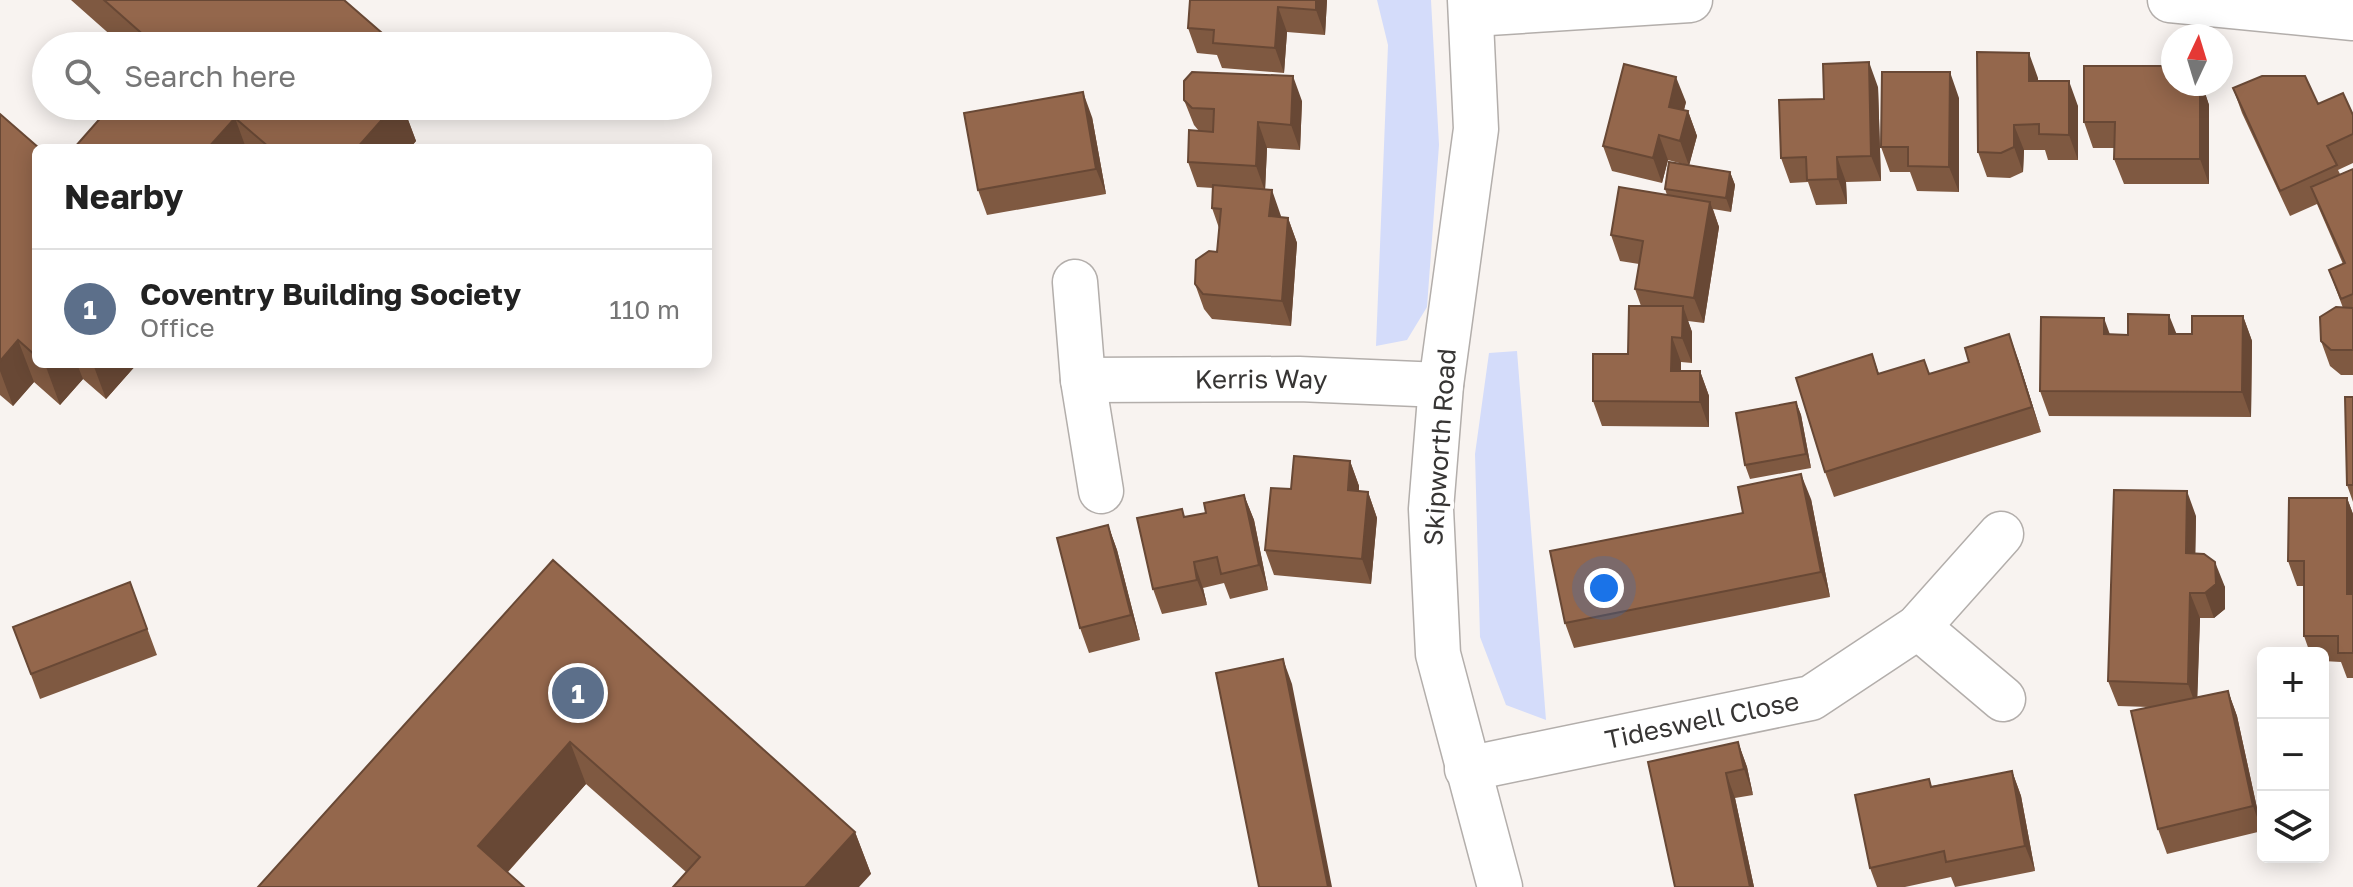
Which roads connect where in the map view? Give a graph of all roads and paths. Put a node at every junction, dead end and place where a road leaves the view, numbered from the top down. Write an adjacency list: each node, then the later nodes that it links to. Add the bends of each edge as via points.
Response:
1 (1690, 0): 4 (street)
2 (2170, 0): 3 (street)
3 (2182, 0): 5 (street)
4 (1471, 7): 8 (street, Skipworth Road, via 1476,129)
5 (2353, 18)
6 (1075, 282): 7 (street)
7 (1083, 380): 8 (street, Kerris Way, via 1299,379); 9 (street)
8 (1441, 385): 13 (street, Skipworth Road, via 1431,509 1438,654)
9 (1101, 491)
10 (2001, 534): 11 (street, Tideswell Close)
11 (1918, 627): 12 (street); 13 (street, Tideswell Close, via 1811,698)
12 (2003, 699)
13 (1467, 769): 14 (street, Skipworth Road)
14 (1500, 887)

